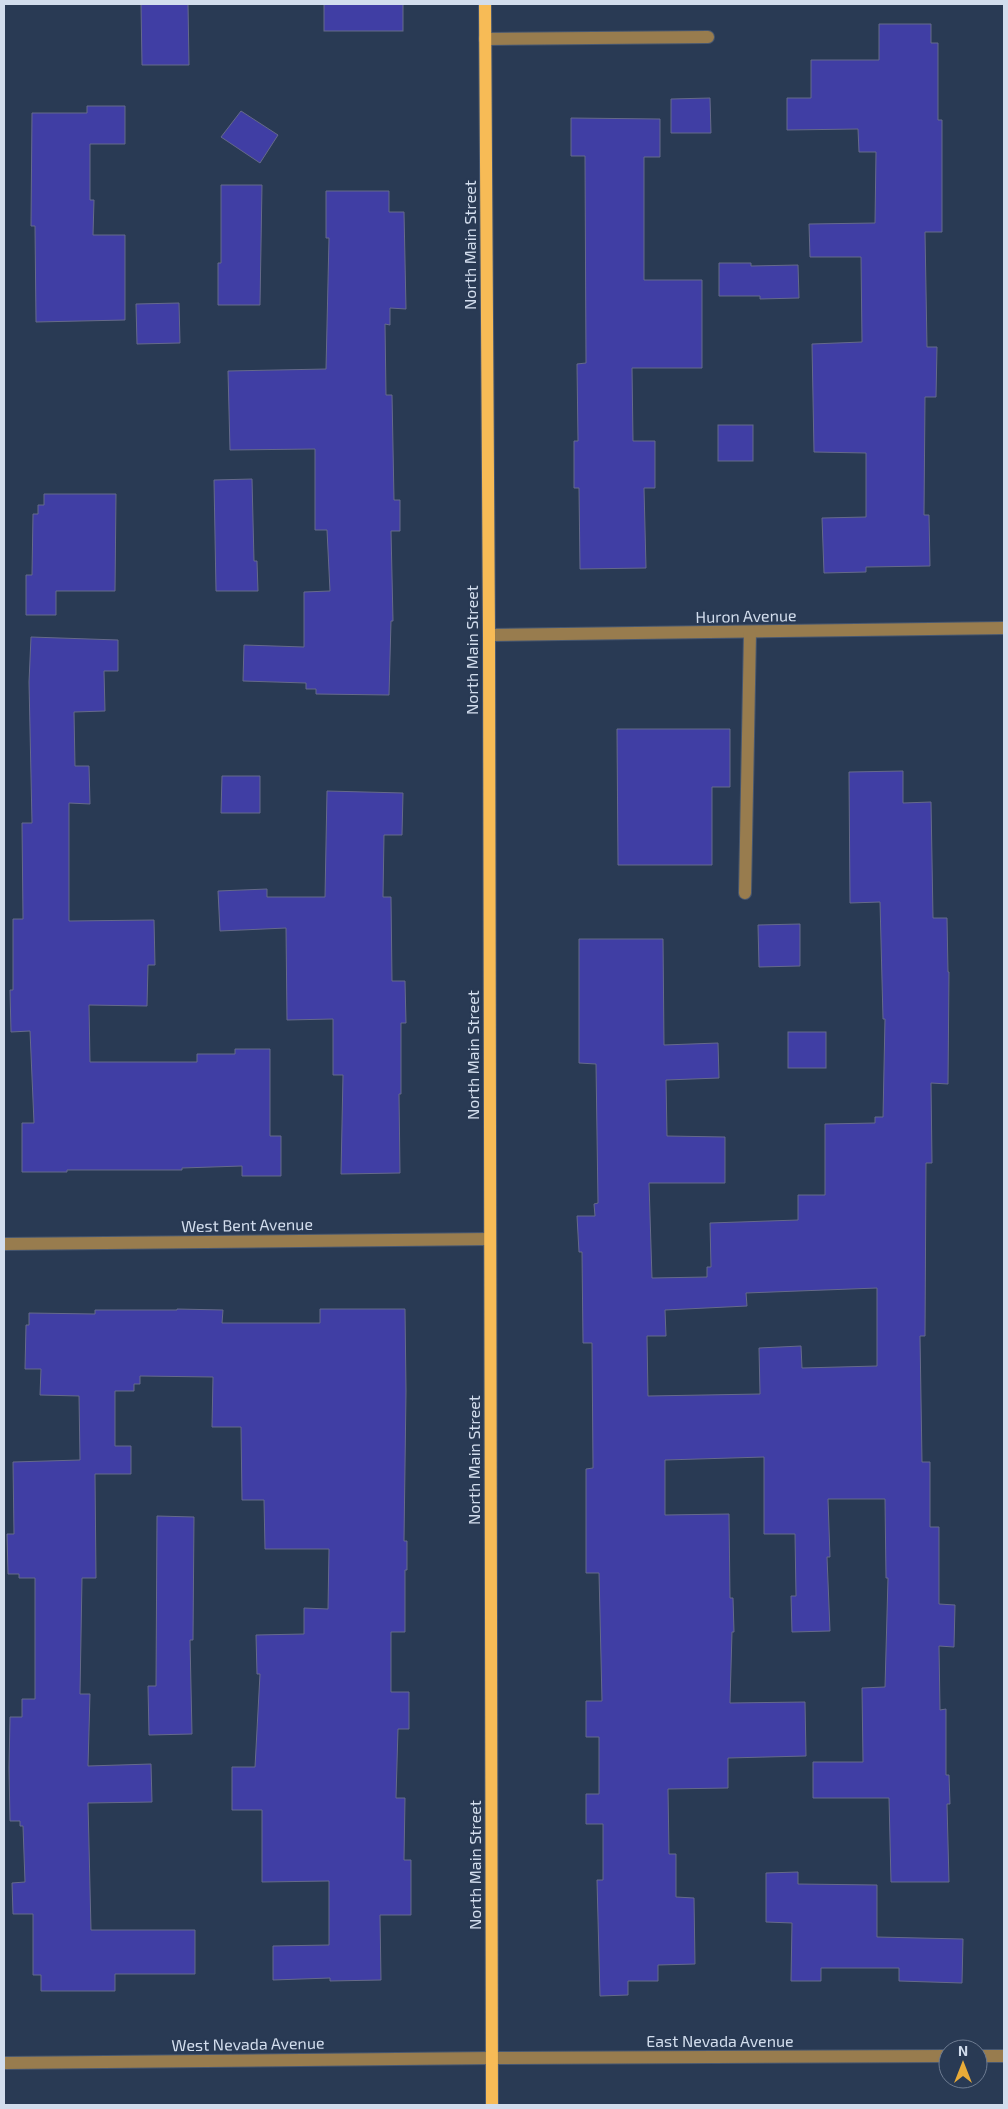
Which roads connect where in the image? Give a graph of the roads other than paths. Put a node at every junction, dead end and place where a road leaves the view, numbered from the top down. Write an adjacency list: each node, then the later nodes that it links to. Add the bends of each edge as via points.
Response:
1 (485, 4): 3 (main road, North Main Street)
2 (708, 37): 3 (street)
3 (485, 39): 6 (main road, North Main Street)
4 (1004, 628): 5 (street, Huron Avenue)
5 (750, 632): 6 (street, Huron Avenue); 7 (street)
6 (489, 635): 8 (main road, North Main Street)
7 (745, 893)
8 (490, 1239): 9 (street, West Bent Avenue); 13 (main road, North Main Street)
9 (4, 1244)
10 (938, 2056): 13 (street, East Nevada Avenue)
11 (988, 2056): 12 (street)
12 (1004, 2056)
13 (492, 2058): 14 (street, West Nevada Avenue); 15 (main road, North Main Street)
14 (4, 2063)
15 (492, 2105)

